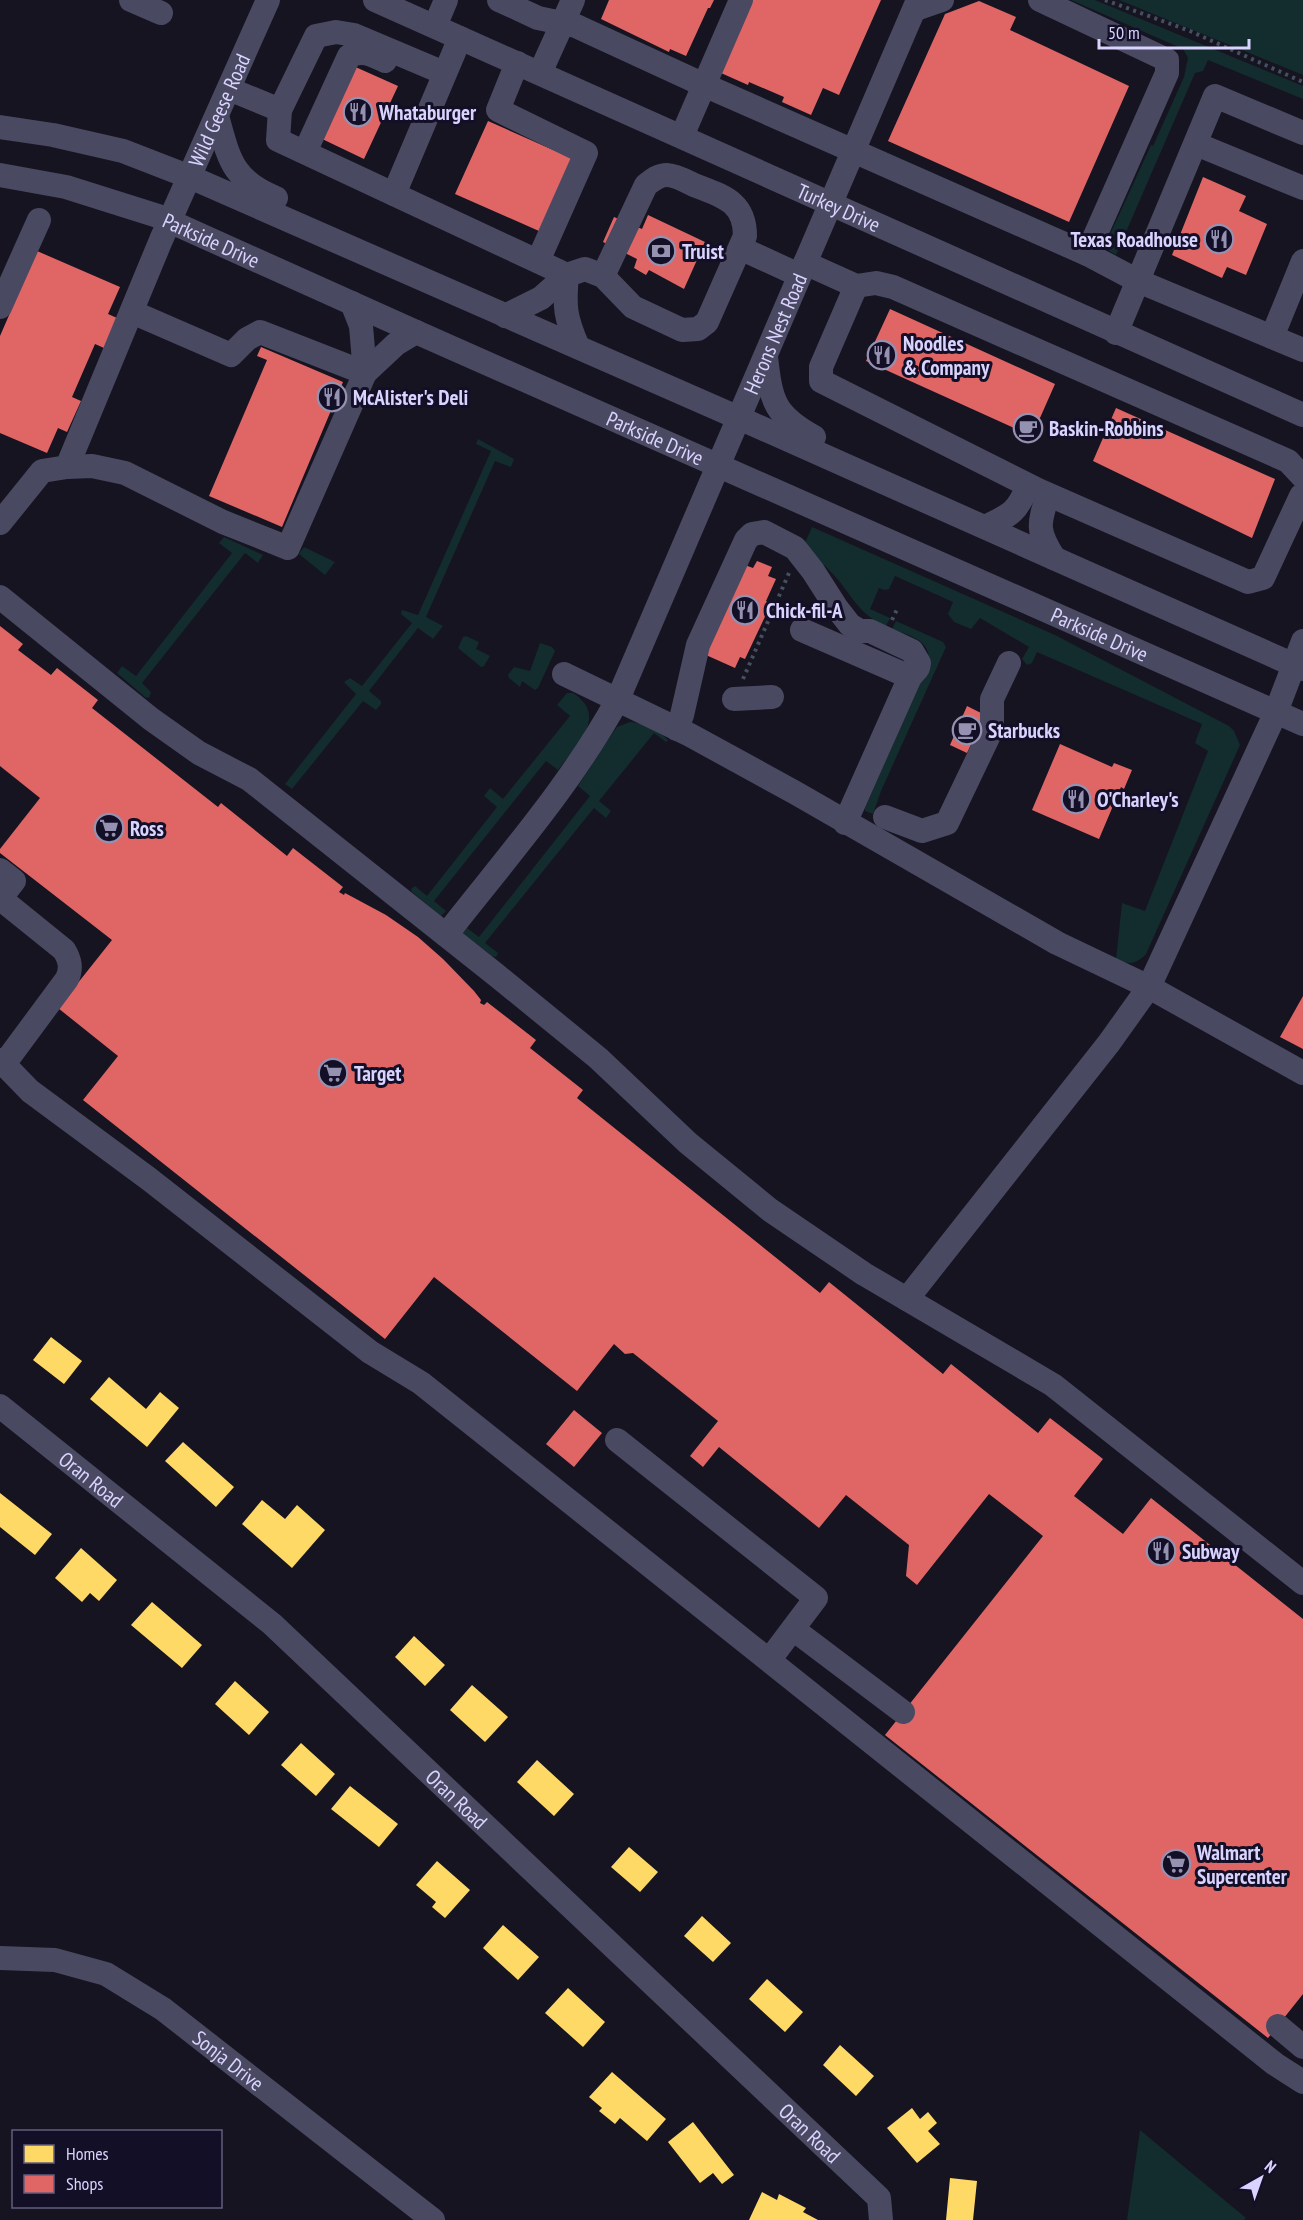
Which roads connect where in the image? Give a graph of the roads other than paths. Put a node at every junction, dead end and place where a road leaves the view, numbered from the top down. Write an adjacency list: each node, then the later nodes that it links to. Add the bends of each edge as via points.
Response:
1 (131, 0): 11 (street)
2 (268, 0): 19 (street, Wild Geese Road)
3 (375, 0): 13 (street, Turkey Drive)
4 (446, 0): 13 (street)
5 (499, 0): 12 (street, via 538,18)
6 (573, 0): 12 (street)
7 (741, 0): 18 (street)
8 (942, 0): 10 (street)
9 (1040, 0): 39 (street, via 1167,60 1167,73)
10 (917, 5): 26 (street, Herons Nest Road)
11 (161, 13)
12 (562, 23): 16 (street); 18 (street)
13 (435, 26): 14 (street, Turkey Drive)
14 (460, 38): 15 (street, Turkey Drive); 17 (street)
15 (517, 63): 16 (street, Turkey Drive); 40 (street, via 498,110 586,153)
16 (540, 73): 24 (street, Turkey Drive)
17 (442, 79): 20 (street, via 354,35 336,32 316,36); 27 (street, via 368,53 352,54); 33 (street)
18 (704, 85): 24 (street); 26 (street)
19 (229, 89): 20 (street); 21 (street, Wild Geese Road)
20 (280, 110): 27 (street, via 278,140)
21 (217, 116): 30 (street, Wild Geese Road); 37 (street, via 226,149 249,185 292,205)
22 (0, 127): 30 (street, via 123,151)
23 (1303, 133): 25 (street, via 1215,96)
24 (682, 136): 28 (street, Turkey Drive)
25 (1196, 144): 31 (street); 45 (street)
26 (852, 151): 34 (street, Herons Nest Road); 39 (street)
27 (305, 152): 33 (street)
28 (719, 153): 32 (street); 34 (street, Turkey Drive)
29 (0, 175): 36 (street, Parkside Drive, via 66,187)
30 (190, 177): 36 (street, Wild Geese Road); 37 (street)
31 (1303, 188)
32 (704, 189): 38 (street, via 728,198 740,212 745,236); 44 (street, via 669,175 658,176 646,185)
33 (394, 194): 40 (street)
34 (831, 202): 42 (street, Herons Nest Road); 52 (street, Turkey Drive)
35 (39, 220): 48 (street)
36 (170, 221): 47 (street, Parkside Drive); 49 (street, Wild Geese Road)
37 (321, 235): 50 (street)
38 (740, 248): 42 (street); 44 (street, via 707,322 689,331 633,307)
39 (1087, 254): 45 (street)
40 (538, 261): 43 (street)
41 (1303, 261): 53 (street)
42 (802, 269): 46 (street); 56 (street, Herons Nest Road)
43 (567, 275): 44 (street, via 585,269); 50 (street, via 541,298); 54 (street, via 565,305)
44 (603, 276)
45 (1138, 281): 52 (street); 53 (street)
46 (856, 286): 63 (street, via 876,283 893,287 1288,461); 64 (street, via 821,367 821,381)
47 (352, 303): 51 (street, Parkside Drive); 57 (street, via 361,326)
48 (0, 307)
49 (132, 312): 57 (street, via 231,355 260,332); 61 (street, Wild Geese Road)
50 (505, 316): 54 (street)
51 (416, 332): 57 (street, via 396,344); 60 (street, Parkside Drive)
52 (1116, 333): 58 (street, Turkey Drive)
53 (1272, 337): 55 (street)
54 (578, 347): 59 (street)
55 (1303, 350)
56 (766, 355): 59 (street, Herons Nest Road); 62 (street, via 770,387 787,421)
57 (365, 373): 61 (street, via 288,548 223,522 124,473 92,466)
58 (1301, 408)
59 (739, 418): 60 (street, Herons Nest Road); 62 (street)
60 (718, 465): 76 (street, Herons Nest Road); 78 (street, Parkside Drive)
61 (67, 467): 65 (street, via 42,471)
62 (859, 471): 66 (street)
63 (1303, 489): 64 (street, via 1263,578 1248,582)
64 (1038, 490): 66 (street, via 1010,515); 67 (street, via 1042,540)
65 (0, 523)
66 (985, 527): 67 (street)
67 (1054, 558): 72 (street)
68 (0, 597): 85 (street, via 151,719 199,753 249,779)
69 (802, 630): 74 (street)
70 (1303, 641): 72 (street)
71 (1009, 663): 81 (street, via 992,699 992,729 947,823 922,831)
72 (1299, 667): 78 (street)
73 (564, 674): 76 (street)
74 (910, 677): 80 (street, via 919,663 912,651 870,631 831,580 813,571 790,544 764,532 752,534 698,645); 82 (street)
75 (772, 697): 77 (street)
76 (618, 699): 80 (street); 85 (street, Herons Nest Road, via 573,772)
77 (735, 699)
78 (1276, 712): 79 (street, Parkside Drive); 86 (street)
79 (1303, 724)
80 (677, 729): 82 (street)
81 (885, 817)
82 (845, 823): 86 (street, via 1057,943)
83 (0, 870): 84 (street, via 14,881)
84 (0, 899): 87 (street, via 70,959 67,979)
85 (446, 935): 89 (street, via 598,1058 688,1143 755,1199 836,1256)
86 (1149, 987): 88 (street); 89 (street)
87 (2, 1062): 94 (street, via 30,1091 370,1352 421,1383)
88 (1303, 1073)
89 (907, 1299): 92 (street, via 1053,1385)
90 (0, 1406): 101 (street, Oran Road, via 272,1624 879,2198)
91 (616, 1440): 93 (street, via 816,1598)
92 (1303, 1583)
93 (793, 1629): 94 (street); 95 (street)
94 (770, 1659): 99 (street, via 1266,2057)
95 (903, 1712)
96 (0, 1958): 100 (street, Sonja Drive, via 55,1960 106,1974 163,2009)
97 (1278, 2026): 98 (street)
98 (1303, 2046)
99 (1303, 2082)
100 (432, 2220)
101 (881, 2220)

